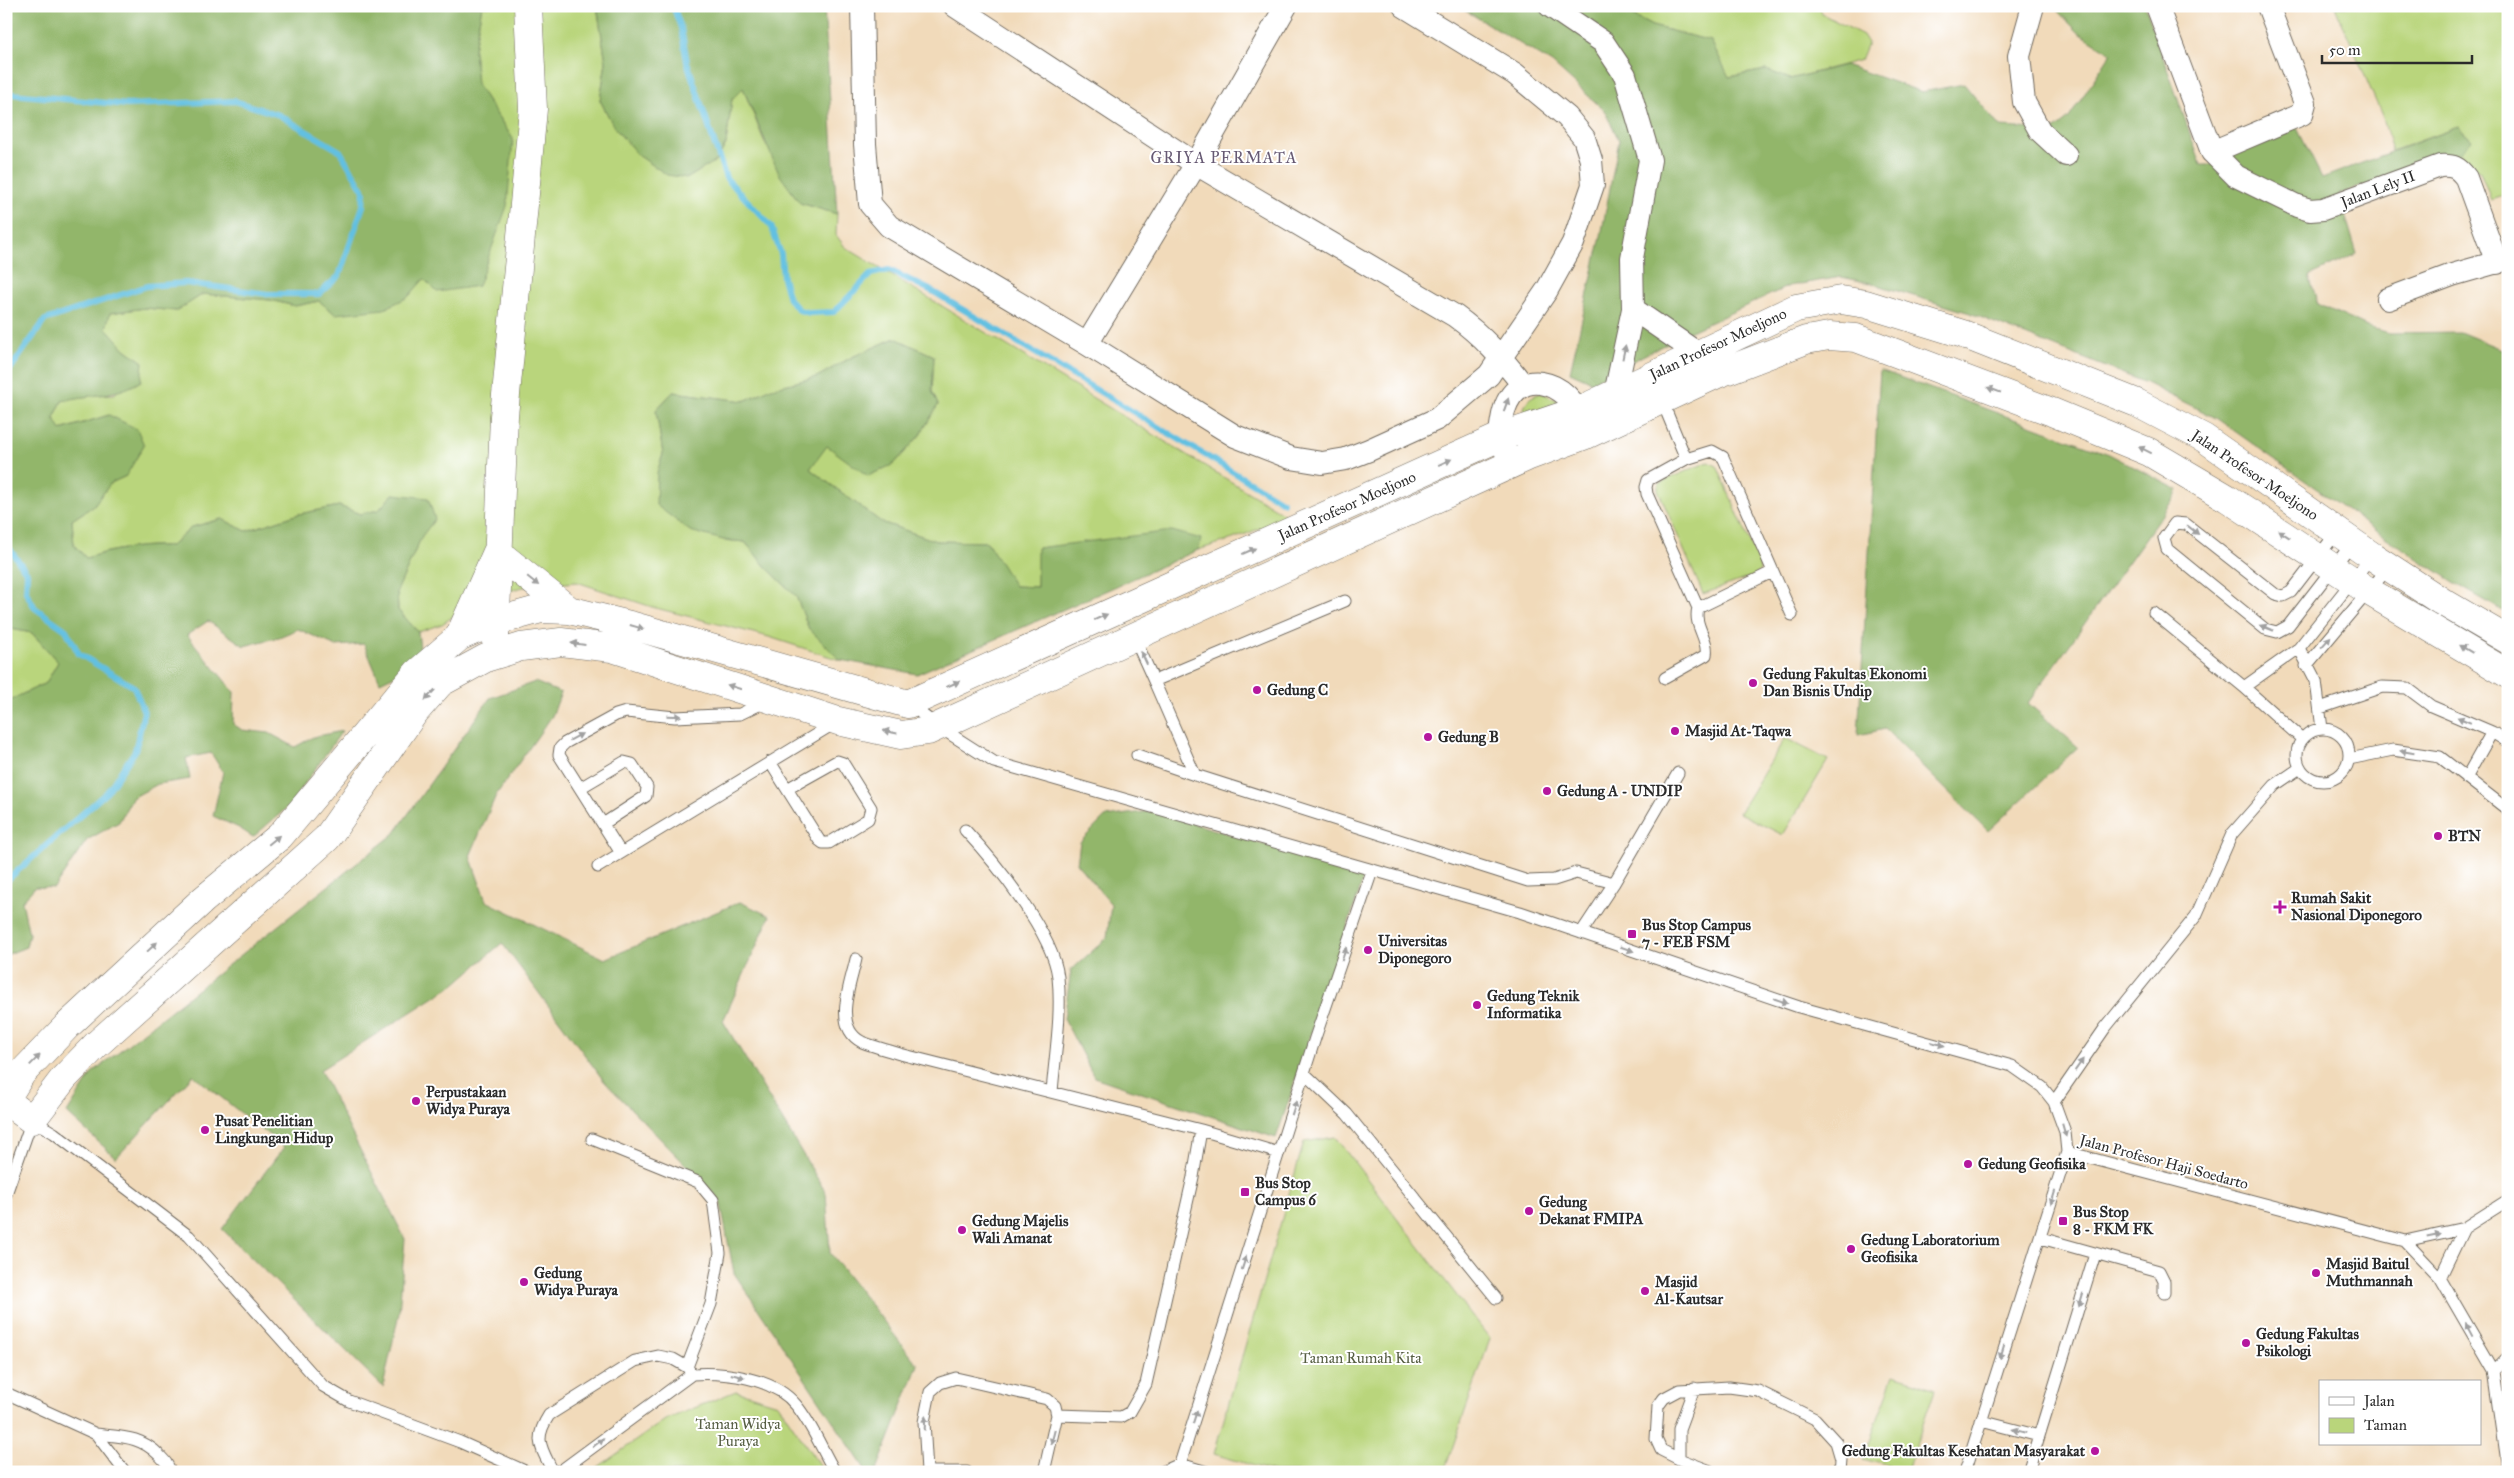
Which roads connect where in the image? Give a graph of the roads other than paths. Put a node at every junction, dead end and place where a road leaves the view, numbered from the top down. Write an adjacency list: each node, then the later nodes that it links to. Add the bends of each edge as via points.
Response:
1 (528, 6): 28 (street, via 532,109 504,416)
2 (862, 6): 16 (street, via 865,144 870,204 889,226)
3 (955, 6): 12 (street)
4 (1286, 6): 12 (street)
5 (1404, 6): 18 (street, via 1515,74 1544,97 1584,138 1591,160 1593,185 1573,243 1547,290)
6 (1550, 6): 15 (street, via 1581,25 1609,50 1625,75 1650,160 1632,258)
7 (2033, 6): 11 (street, via 2019,56 2024,102 2040,131)
8 (2157, 6): 10 (street)
9 (2268, 6): 10 (street, via 2305,109 2302,114)
10 (2212, 152): 13 (street, Jalan Lely II, via 2236,176 2310,210 2323,209 2440,166 2451,165 2466,178)
11 (2066, 155)
12 (1196, 164): 16 (street); 18 (street, via 1456,316 1478,332)
13 (2502, 261): 14 (street, Jalan Lely II, via 2452,275)
14 (2388, 299)
15 (1633, 309): 17 (street); 21 (street, one-way to 15)
16 (1087, 344): 18 (street, via 1235,436 1292,458 1322,463 1346,459 1437,419 1489,375)
17 (1697, 353): 19 (street); 21 (street, Jalan Profesor Moeljono); 27 (street, Jalan Profesor Moeljono, via 1796,308 1840,300 1866,304 1962,334 2137,403 2204,438)
18 (1501, 356): 20 (street)
19 (1715, 375): 22 (street); 30 (street, one-way to 19, via 2149,452 1856,338 1829,336 1806,340)
20 (1522, 385): 23 (street, via 1546,383 1561,391); 24 (street, one-way to 20, via 1504,408)
21 (1615, 394): 23 (street, Jalan Profesor Moeljono)
22 (1662, 401): 23 (street); 25 (lane)
23 (1583, 422): 24 (street, Jalan Profesor Moeljono); 26 (street)
24 (1500, 437): 26 (street); 48 (street, Jalan Profesor Moeljono, one-way to 24)
25 (1686, 459): 29 (lane, via 1712,452 1723,457); 32 (lane, via 1648,480 1646,487)
26 (1512, 464): 37 (street)
27 (2363, 549): 30 (lane); 30 (lane); 30 (lane); 30 (lane); 39 (street, Jalan Profesor Moeljono, via 2441,601)
28 (497, 552): 33 (street, one-way to 33); 36 (street); 38 (street)
29 (1772, 572): 32 (lane); 35 (lane)
30 (2344, 574): 30 (lane, one-way to 30, via 2288,626 2277,632 2265,630 2168,549 2164,538 2175,523 2186,524 2275,594 2282,596); 40 (lane); 42 (lane, one-way to 30); 43 (street, one-way to 30)
31 (1345, 601): 45 (lane)
32 (1698, 608): 44 (lane, via 1695,617 1708,647 1706,655)
33 (569, 610): 36 (street, via 542,609); 48 (street, one-way to 48)
34 (2154, 613): 46 (lane)
35 (1792, 615)
36 (495, 621): 38 (street); 41 (street)
37 (1134, 636): 45 (lane, one-way to 37); 51 (street)
38 (460, 637): 76 (street, one-way to 38, via 22,1073 67,1026 203,900 280,836 418,673)
39 (2508, 640)
40 (2299, 648): 42 (lane); 46 (lane)
41 (495, 656): 47 (street, one-way to 41, via 612,648 561,642 521,647); 78 (street, one-way to 78, via 440,683 414,712 327,838 96,1045 64,1078)
42 (2306, 666): 49 (lane, via 2316,681)
43 (2508, 674)
44 (1665, 678)
45 (1154, 681): 61 (lane)
46 (2244, 687): 54 (lane)
47 (772, 699): 50 (street); 63 (lane, one-way to 47, via 559,755 560,748 616,715 637,712 675,717 740,714)
48 (908, 704): 51 (lane)
49 (2320, 708): 52 (lane); 53 (lane, one-way to 49, via 2431,706 2407,688 2382,687)
50 (838, 721): 51 (street, one-way to 50, via 928,731 901,735); 58 (lane)
51 (936, 725): 70 (lane, via 994,762)
52 (2322, 729): 54 (lane, via 2313,730); 57 (lane, via 2331,730 2345,741)
53 (2492, 732): 55 (lane); 62 (lane)
54 (2302, 739): 59 (lane, via 2297,751)
55 (2508, 742)
56 (1137, 754): 61 (lane)
57 (2349, 758): 59 (lane, via 2346,767 2332,779 2314,779); 62 (lane, one-way to 57, via 2440,757 2393,750)
58 (770, 762): 64 (lane); 68 (lane)
59 (2300, 768): 77 (lane, one-way to 59, via 2105,1028 2196,916 2232,834 2275,785)
60 (1678, 773): 71 (lane)
61 (1195, 775): 71 (lane, via 1528,881 1554,880 1576,873)
62 (2466, 778): 65 (lane)
63 (580, 788): 66 (lane); 66 (lane, via 624,762 632,764 647,787 646,796)
64 (787, 789): 64 (lane, via 823,843 845,833 871,814 871,808 843,763 837,761)
65 (2508, 810)
66 (603, 824): 68 (lane)
67 (964, 830): 75 (lane, via 985,852 1026,907 1052,953 1058,976 1059,1001)
68 (622, 853): 69 (lane)
69 (598, 867)
70 (1372, 871): 72 (lane, via 1520,912); 74 (lane, one-way to 70)
71 (1614, 883): 72 (lane)
72 (1581, 933): 77 (lane, one-way to 77, via 1799,1007 2012,1066 2042,1087)
73 (856, 959): 75 (lane, via 845,1013 852,1034 862,1041 900,1054)
74 (1305, 1074): 82 (lane, one-way to 74); 91 (lane, via 1347,1114)
75 (1052, 1092): 79 (lane)
76 (6, 1100): 78 (street)
77 (2054, 1102): 81 (lane, one-way to 81, via 2065,1132)
78 (32, 1120): 83 (lane); 106 (lane, via 54,1133 189,1236 323,1386 349,1401 460,1442)
79 (1201, 1130): 82 (lane); 97 (lane, via 1146,1384 1130,1412 1121,1417)
80 (592, 1139): 93 (lane, via 698,1182 713,1200 720,1253 711,1304)
81 (2067, 1152): 86 (lane, Jalan Profesor Haji Soedarto, one-way to 86); 87 (lane, Jalan Profesor Haji Soedarto)
82 (1279, 1153): 102 (lane, one-way to 82)
83 (6, 1194)
84 (2508, 1200): 85 (lane)
85 (2464, 1228): 87 (lane, one-way to 85); 89 (lane)
86 (2041, 1238): 88 (lane); 98 (lane, Jalan Profesor Haji Soedarto, one-way to 98, via 2018,1300)
87 (2405, 1241): 89 (lane)
88 (2095, 1254): 90 (lane, via 2159,1271 2164,1281); 100 (lane, one-way to 100)
89 (2440, 1278): 94 (lane, one-way to 89)
90 (2164, 1293)
91 (1496, 1298)
92 (2508, 1357): 94 (lane)
93 (689, 1371): 107 (lane, via 673,1359 658,1356 635,1361 549,1415 540,1428 539,1443); 108 (lane, one-way to 93); 109 (lane, one-way to 109, via 729,1374 785,1394 796,1405)
94 (2494, 1371): 103 (lane)
95 (1694, 1388): 101 (lane, via 1679,1429); 101 (lane, via 1664,1398 1658,1406 1656,1439 1661,1450); 116 (lane, via 1729,1386 1758,1392 1815,1419 1836,1442)
96 (6, 1393): 99 (lane)
97 (1057, 1415): 110 (lane, one-way to 97, via 924,1422 930,1392 940,1382 956,1378 1046,1399 1055,1406); 112 (lane, one-way to 112)
98 (1981, 1421): 100 (lane, one-way to 98); 117 (lane, Jalan Profesor Haji Soedarto)
99 (96, 1434): 104 (lane); 105 (lane, via 148,1444 168,1465)
100 (2039, 1436): 118 (lane)
101 (1679, 1459): 115 (lane)
102 (1180, 1464): 113 (lane); 114 (lane)
103 (2508, 1469)
104 (125, 1472)
105 (170, 1472)
106 (527, 1472)
107 (553, 1472)
108 (559, 1472)
109 (835, 1472)
110 (927, 1472): 111 (lane)
111 (968, 1472)
112 (1044, 1472)
113 (1162, 1472)
114 (1206, 1472)
115 (1712, 1472)
116 (1840, 1472)
117 (1965, 1472)
118 (2028, 1472)

